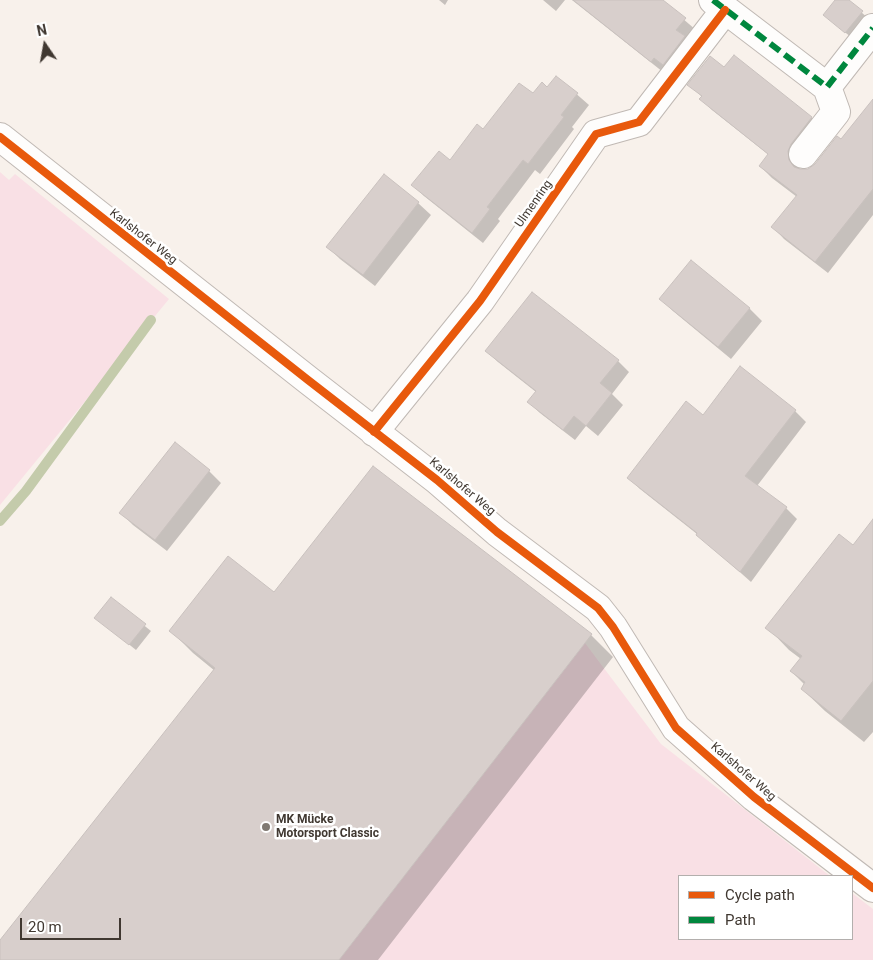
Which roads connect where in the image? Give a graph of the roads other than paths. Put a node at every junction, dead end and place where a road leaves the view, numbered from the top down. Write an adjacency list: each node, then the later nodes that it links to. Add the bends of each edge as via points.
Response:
1 (719, 5): 3 (street, Ulmenring); 6 (street, Ulmenring, via 639,122 596,134 480,301)
2 (873, 28): 3 (street)
3 (827, 87): 5 (street, via 836,112)
4 (0, 137): 6 (street, Karlshofer Weg)
5 (803, 154)
6 (374, 432): 7 (street, Karlshofer Weg, via 497,532 598,608 676,728 754,797)
7 (872, 887)

